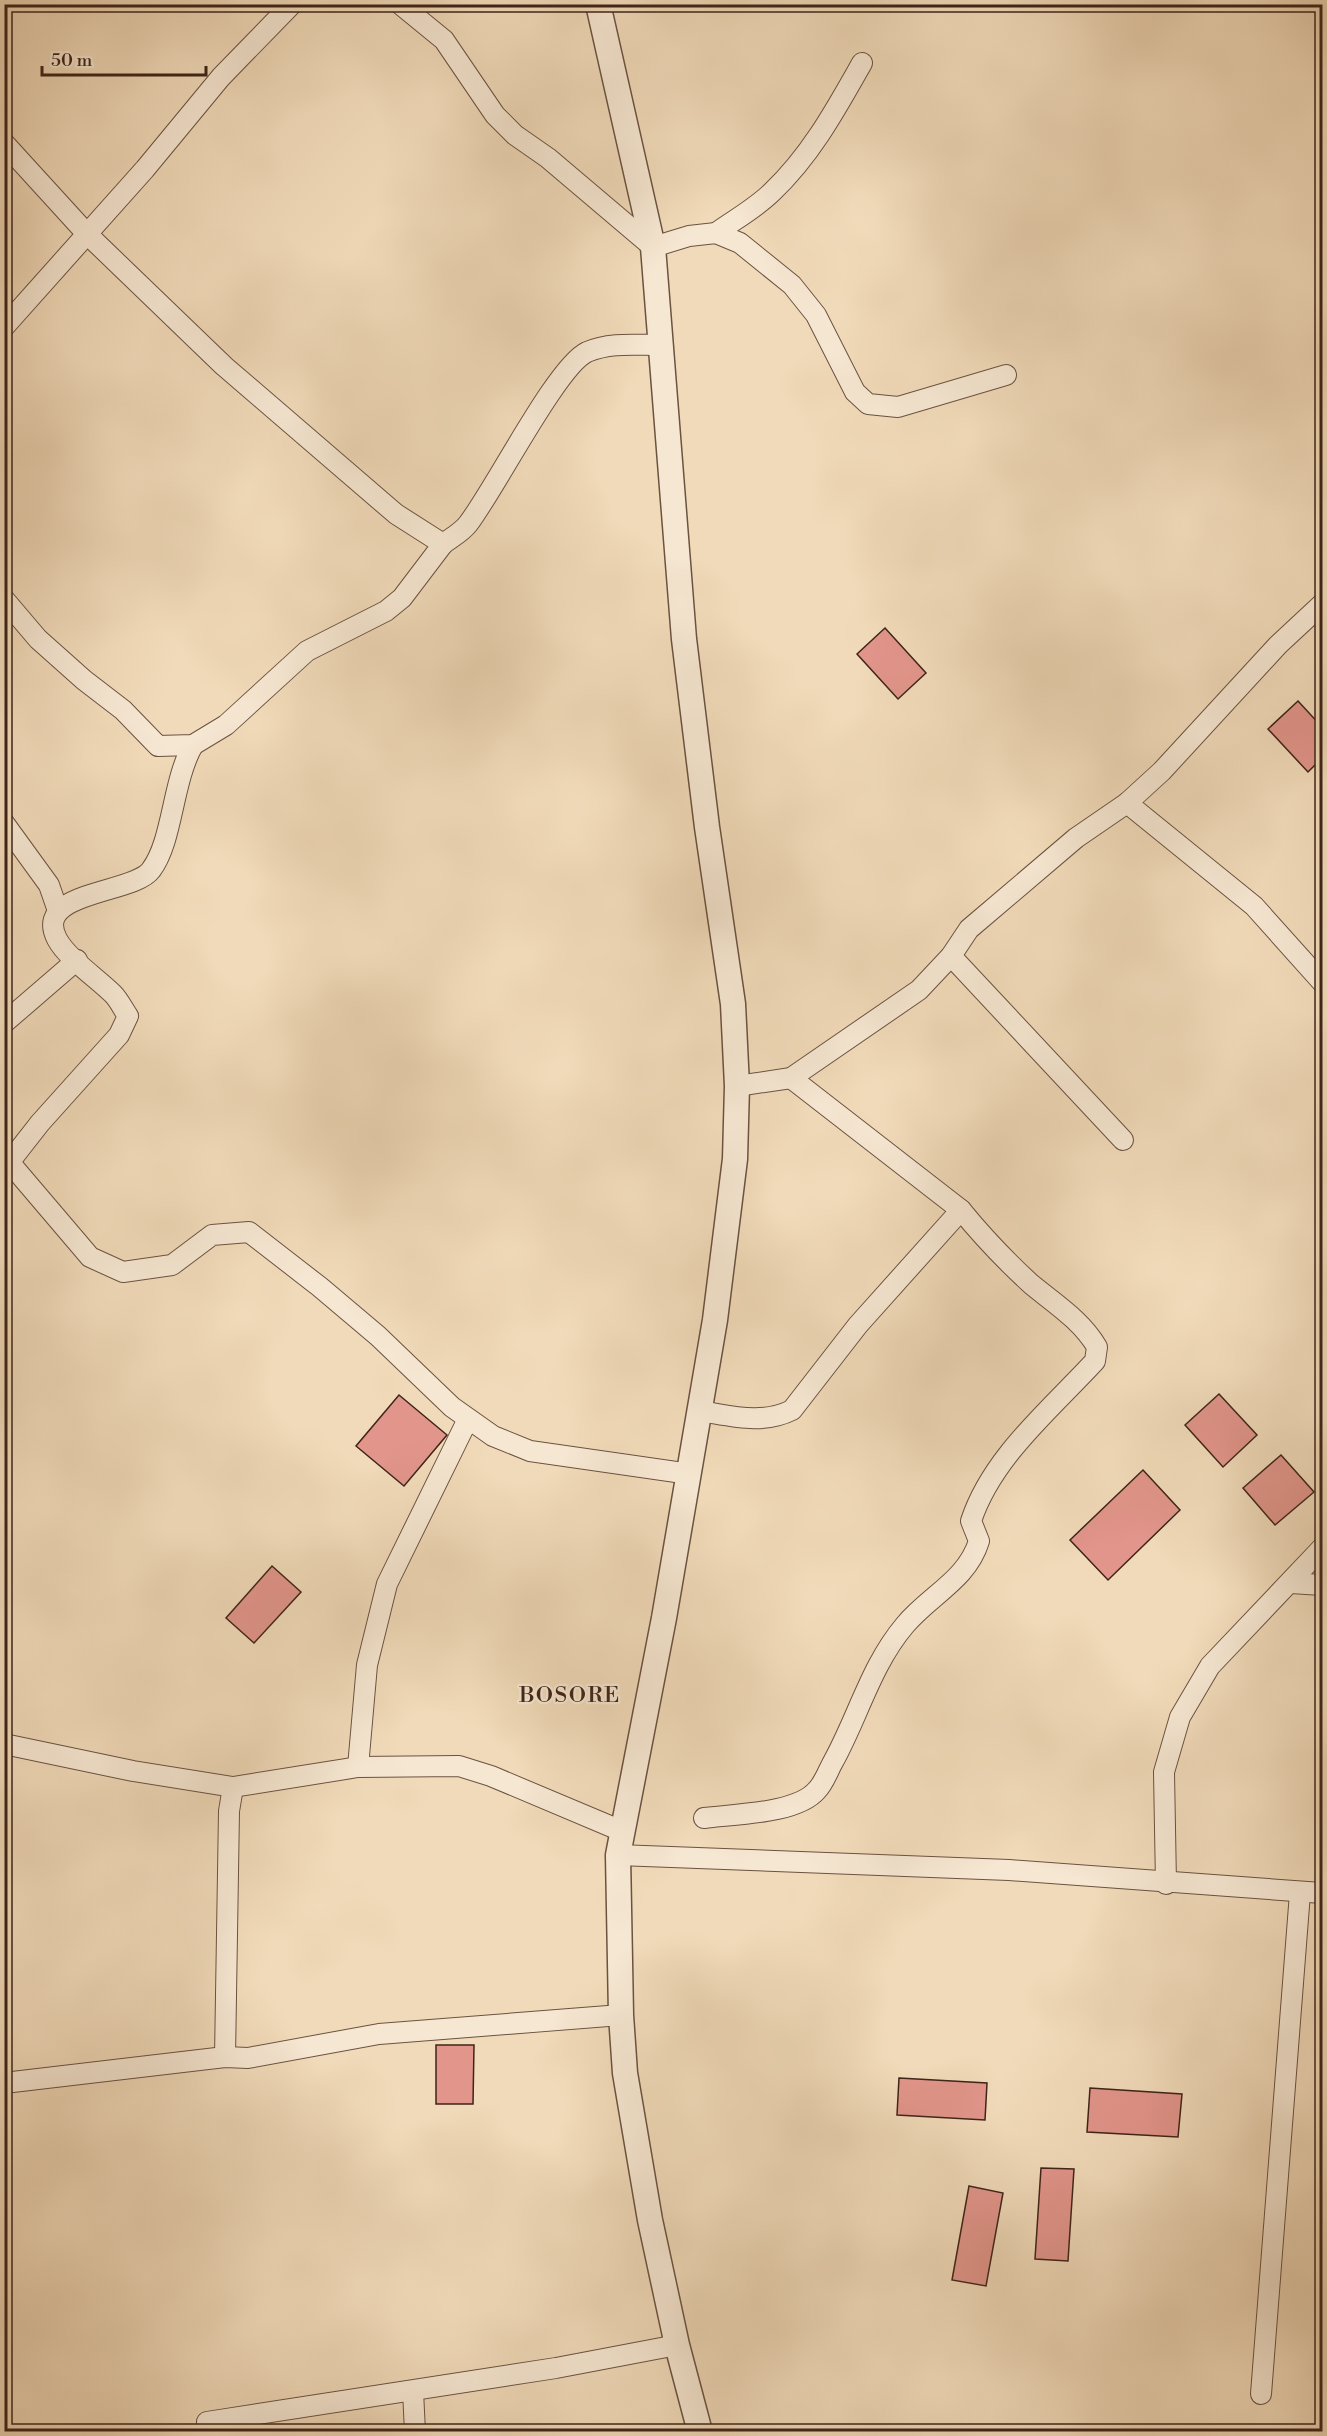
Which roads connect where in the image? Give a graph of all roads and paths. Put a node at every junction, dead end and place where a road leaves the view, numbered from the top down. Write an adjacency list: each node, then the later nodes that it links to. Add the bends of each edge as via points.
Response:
1 (292, 4): 7 (street, via 221,77)
2 (400, 4): 8 (street, via 444,40 495,115)
3 (598, 4): 8 (street)
4 (862, 63): 6 (street, via 816,141 791,172 771,194)
5 (4, 143): 7 (street)
6 (716, 233): 8 (street); 11 (street, via 740,243 792,285 816,315 855,392 868,404 898,407)
7 (87, 234): 9 (street); 12 (street, via 249,388 396,514)
8 (653, 247): 10 (street)
9 (4, 327)
10 (659, 345): 12 (street, via 608,345 585,353 562,375 466,526); 24 (street, via 684,639 734,1004)
11 (1006, 375)
12 (443, 544): 15 (street, via 402,598 386,611 307,651 226,725)
13 (4, 599): 15 (street, via 39,639 123,710 158,746)
14 (1323, 604): 16 (street, via 1278,645 1162,771)
15 (193, 745): 18 (street, via 186,757 159,858 150,873 135,883 79,897)
16 (1127, 803): 19 (street, via 1076,838 969,929); 21 (street, via 1254,906)
17 (4, 824): 18 (street, via 50,885)
18 (58, 911): 20 (street, via 53,926 57,940)
19 (951, 956): 23 (street, via 919,990); 25 (street)
20 (76, 960): 22 (street); 26 (street, via 114,995 128,1016 118,1035)
21 (1323, 982)
22 (4, 1023)
23 (791, 1078): 24 (street); 27 (street)
24 (737, 1086): 28 (street, via 729,1222)
25 (1124, 1140)
26 (7, 1166): 29 (street, via 90,1257 123,1272 172,1264 212,1235 249,1232 345,1308)
27 (961, 1210): 28 (street, via 858,1325 792,1410 759,1420); 37 (street, via 984,1239 1031,1284 1086,1329 1097,1347 1095,1361 1005,1458 979,1496 971,1521 979,1540 974,1557 950,1585 905,1624 877,1667 857,1716 817,1791 793,1806)
28 (700, 1411): 30 (street)
29 (468, 1419): 30 (street, via 493,1436 530,1451); 35 (street, via 387,1584 367,1665)
30 (690, 1474): 38 (street)
31 (1323, 1548): 32 (street)
32 (1291, 1583): 33 (street); 40 (street, via 1210,1666 1180,1717 1164,1772)
33 (1323, 1585)
34 (4, 1744): 36 (street)
35 (358, 1767): 36 (street); 38 (street, via 459,1766)
36 (233, 1787): 44 (street, via 229,1811)
37 (704, 1818)
38 (624, 1832): 39 (street)
39 (618, 1855): 40 (street, via 1009,1870); 43 (street)
40 (1166, 1884): 41 (street)
41 (1300, 1893): 42 (street); 48 (street)
42 (1323, 1893)
43 (621, 2015): 44 (street, via 379,2034 248,2058); 46 (street, via 625,2073 650,2220)
44 (225, 2057): 45 (street)
45 (4, 2083)
46 (677, 2345): 47 (street); 51 (street)
47 (413, 2391): 49 (street); 50 (street)
48 (1261, 2394)
49 (207, 2422)
50 (415, 2432)
51 (700, 2432)

